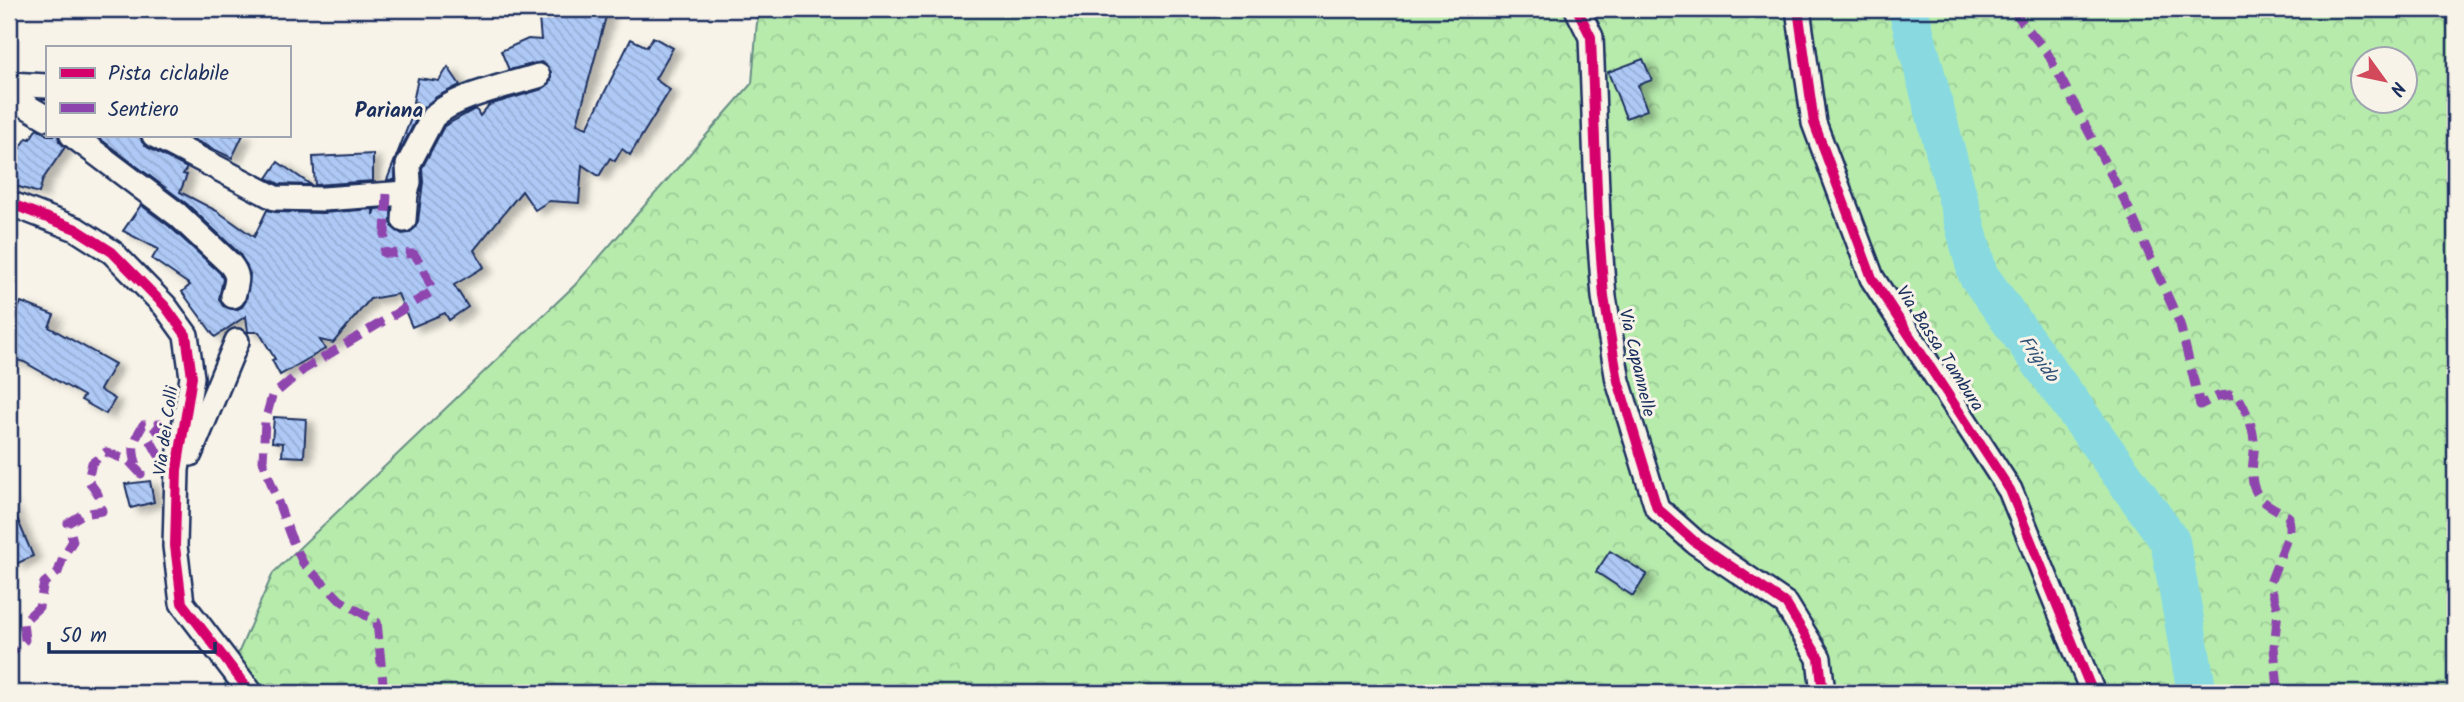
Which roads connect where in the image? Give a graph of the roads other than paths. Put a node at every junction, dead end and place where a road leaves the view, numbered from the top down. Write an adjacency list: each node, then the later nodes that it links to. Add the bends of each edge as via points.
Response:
1 (1577, 9): 17 (street, Via Capannelle, via 1591,37 1604,297 1618,381 1657,508 1695,542 1786,604 1819,658)
2 (1798, 9): 18 (street, Via Bassa Tambura, via 1814,124 1872,278 2010,490)
3 (538, 76): 10 (street, via 479,94 433,117 408,165)
4 (9, 84): 5 (street)
5 (46, 86)
6 (9, 96): 7 (street)
7 (46, 117)
8 (73, 136): 13 (street, via 178,215 230,264 238,277)
9 (156, 136): 10 (street, via 275,198)
10 (406, 193): 12 (street)
11 (9, 203): 15 (street, Via dei Colli, via 76,229 112,252 165,306 186,335 192,377)
12 (404, 220)
13 (233, 296)
14 (237, 341): 15 (street, Via dei Colli, via 191,453)
15 (177, 470): 16 (street, Via dei Colli, via 175,546 182,603)
16 (251, 693)
17 (1822, 693)
18 (2093, 693)

